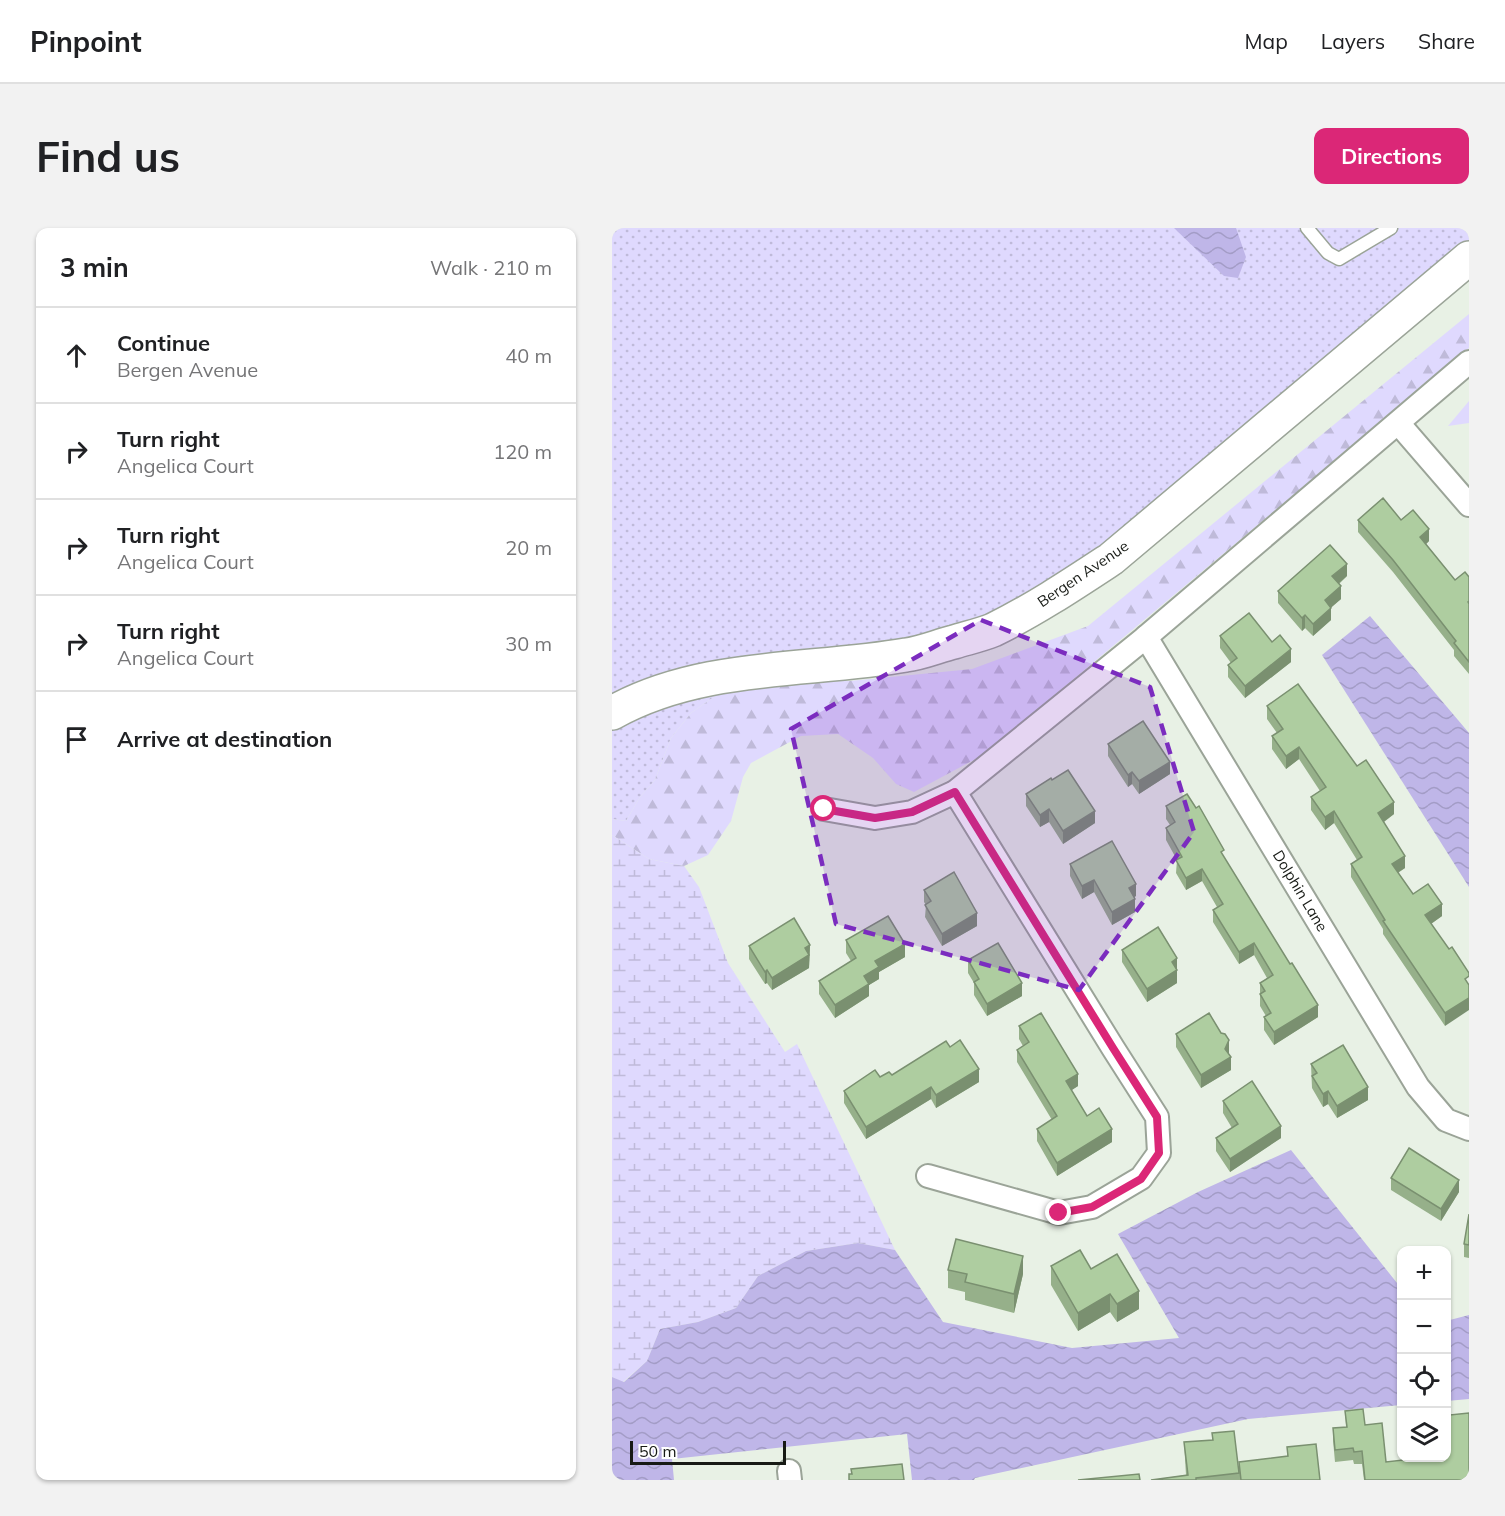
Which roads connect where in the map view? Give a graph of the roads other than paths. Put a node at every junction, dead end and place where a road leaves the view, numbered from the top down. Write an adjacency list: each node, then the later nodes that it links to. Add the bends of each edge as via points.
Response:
1 (1307, 228): 3 (lane, via 1339,260)
2 (1391, 228): 3 (lane)
3 (1376, 232)
4 (1469, 258): 9 (main road, Bergen Avenue, via 1111,559 992,630 908,655 749,672 687,683)
5 (1469, 362): 6 (street)
6 (1399, 424): 7 (street); 8 (street)
7 (1469, 505)
8 (1146, 637): 10 (street); 12 (street, Dolphin Lane, via 1418,1087 1446,1119)
9 (612, 713)
10 (955, 792): 11 (street, via 912,812 875,818); 13 (street, via 1157,1117 1159,1153 1141,1179 1092,1207 1059,1213)
11 (824, 809)
12 (1469, 1129)
13 (928, 1176)

